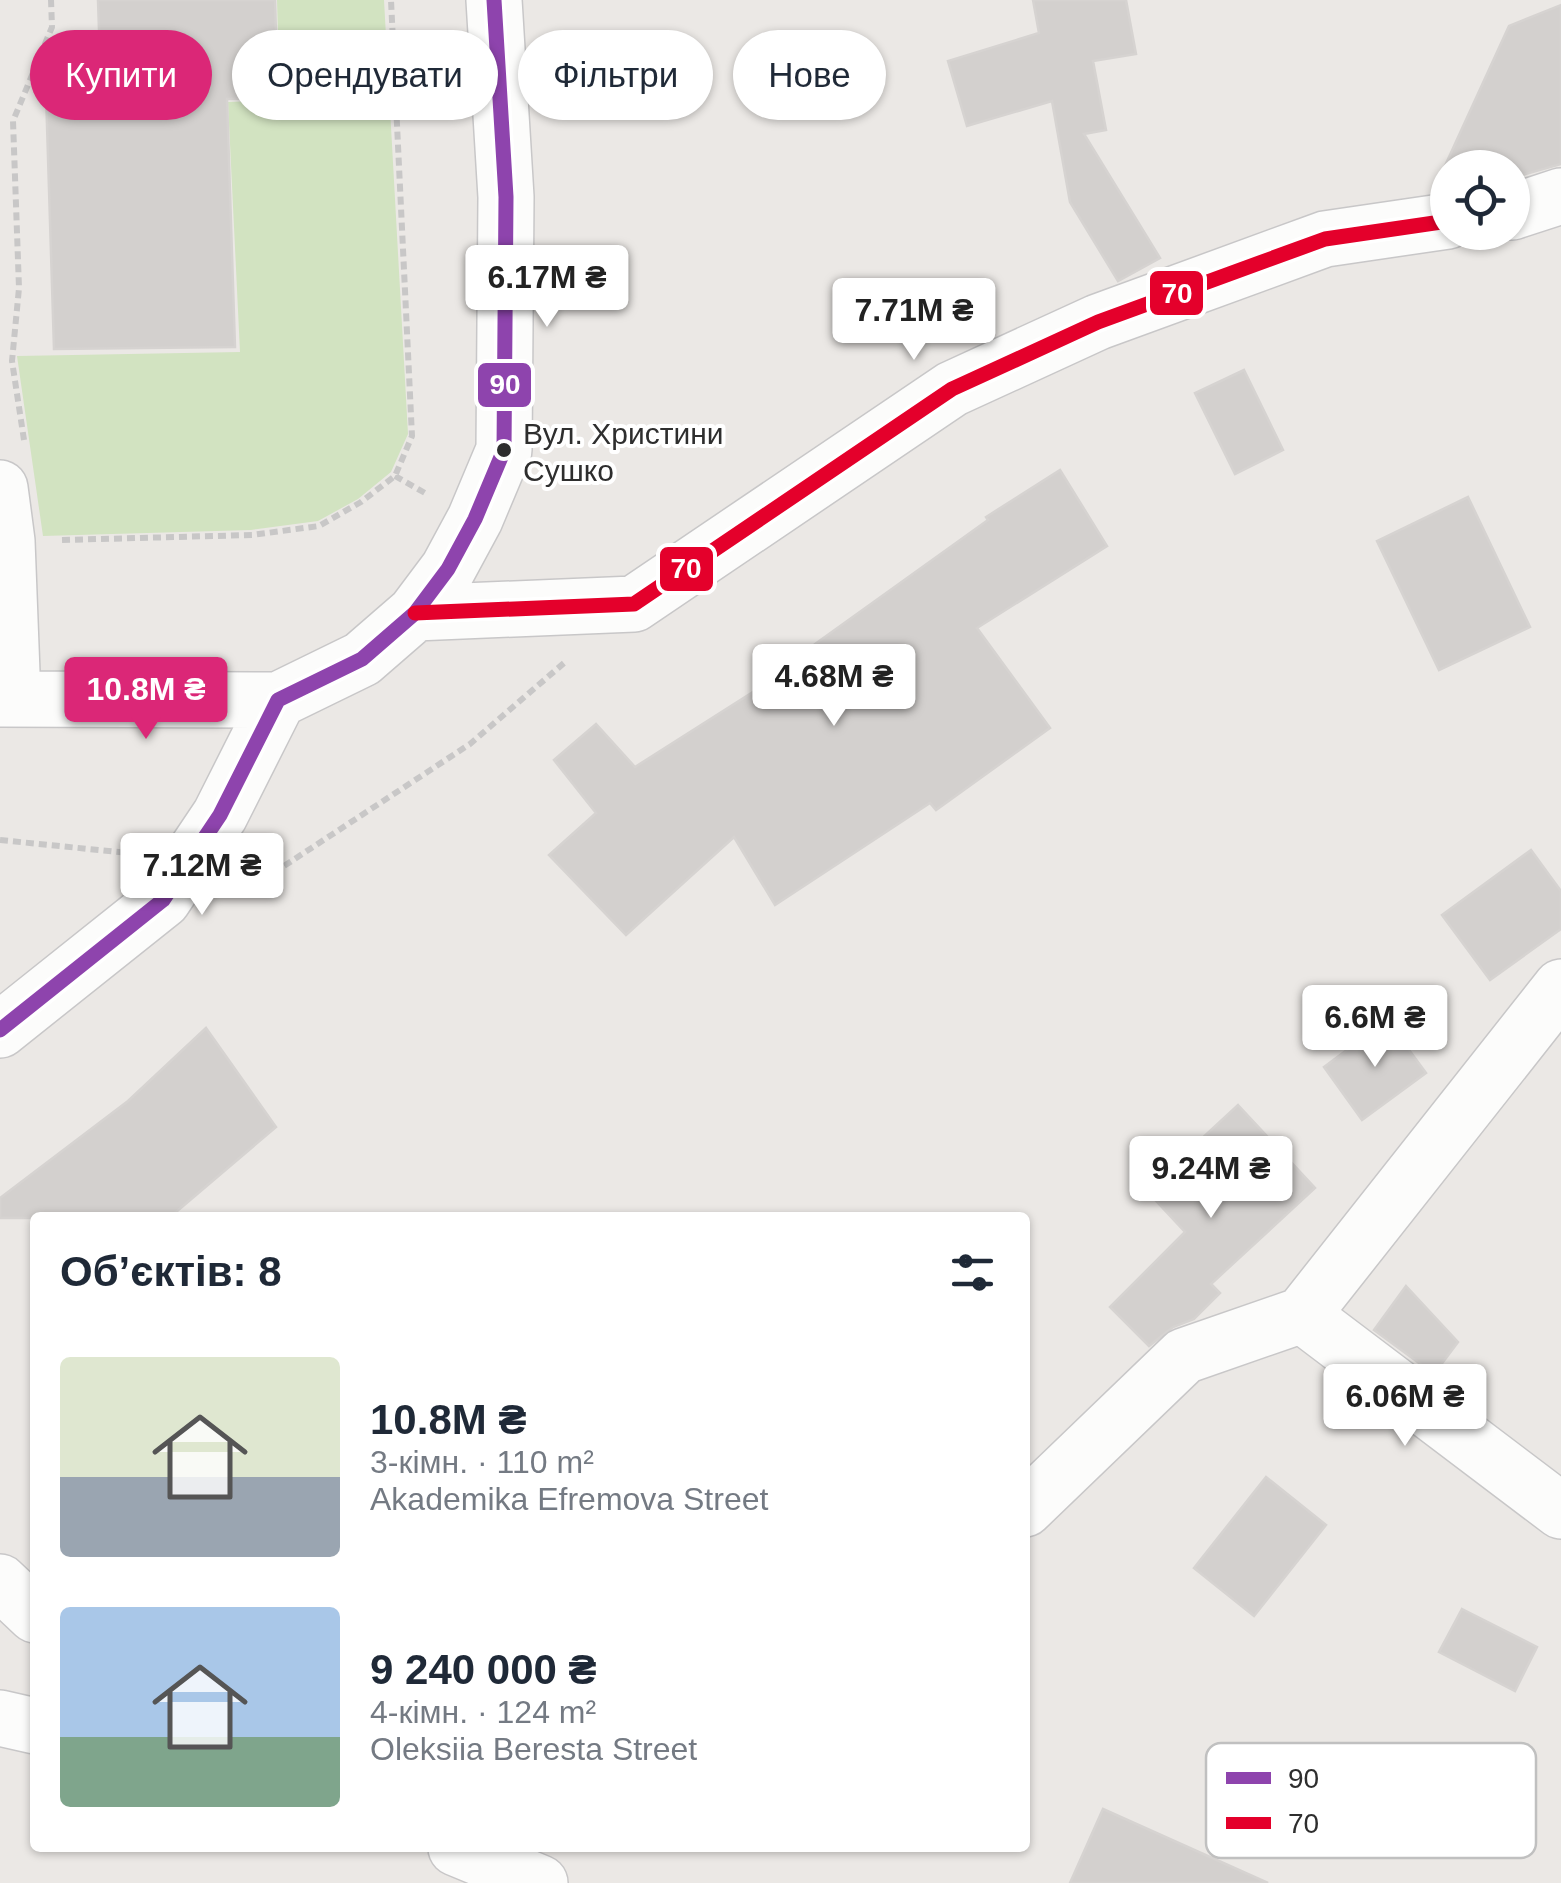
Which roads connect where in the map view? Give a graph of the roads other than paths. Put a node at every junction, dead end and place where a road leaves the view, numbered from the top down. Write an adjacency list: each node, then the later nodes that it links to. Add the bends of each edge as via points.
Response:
1 (494, 0): 6 (street, via 506,197 504,450 466,536)
2 (1561, 196): 3 (street)
3 (1530, 206)
4 (1430, 224): 6 (street, via 1325,239 1098,322 952,389 634,604)
5 (13, 469): 7 (street)
6 (415, 613): 8 (street, via 362,659)
7 (7, 699): 8 (street)
8 (278, 700): 10 (street, via 220,815 163,900)
9 (1561, 986): 11 (street)
10 (0, 1030)
11 (1302, 1315): 12 (street, via 1184,1356); 13 (street)
12 (1030, 1505)
13 (1561, 1512)
14 (0, 1582): 15 (street)
15 (30, 1611)
16 (0, 1718): 17 (street)
17 (30, 1725)
18 (466, 1852): 19 (street)
19 (540, 1883)

